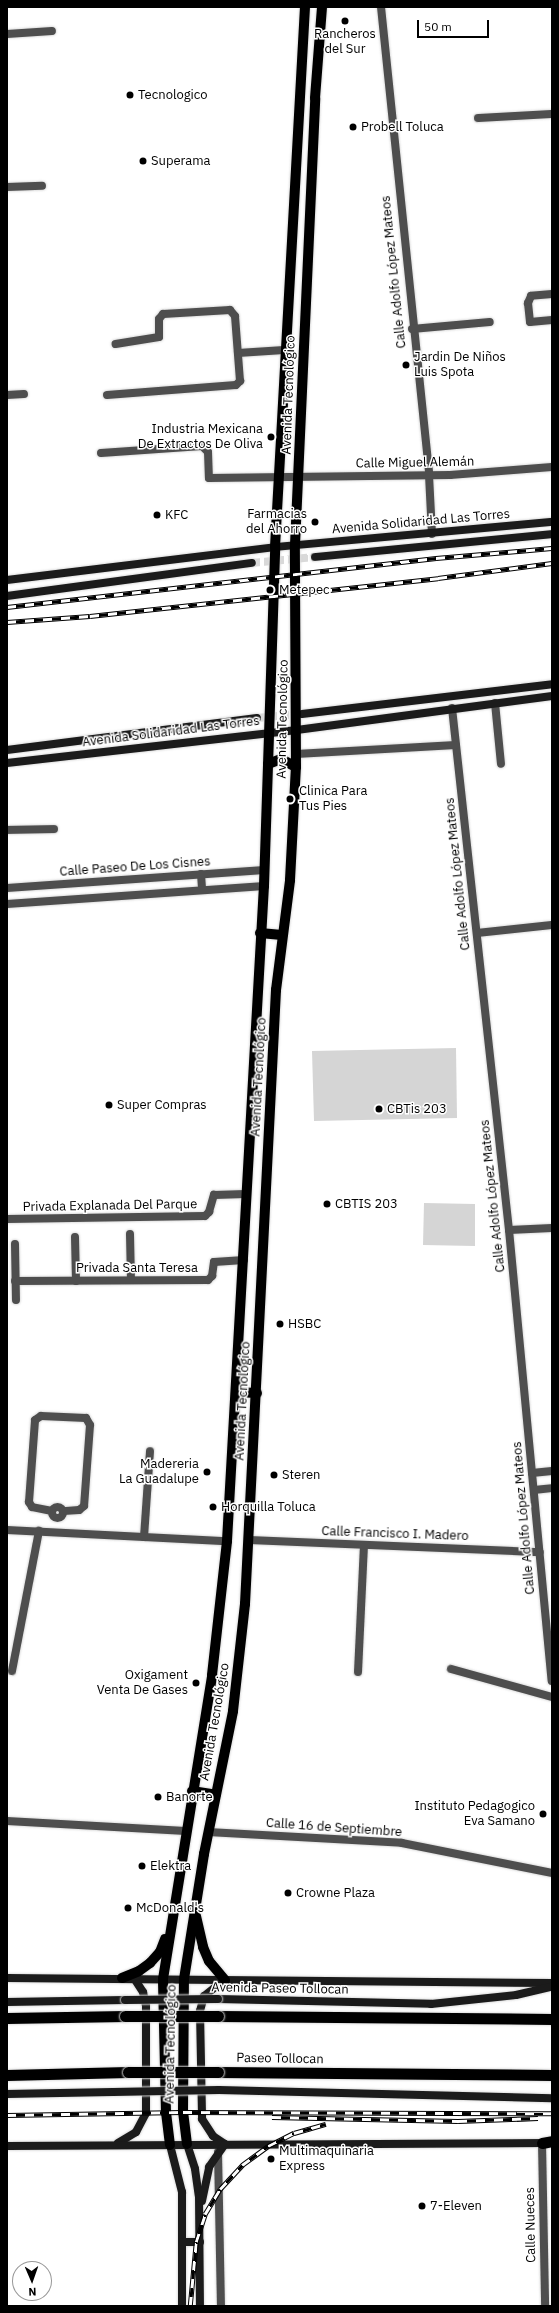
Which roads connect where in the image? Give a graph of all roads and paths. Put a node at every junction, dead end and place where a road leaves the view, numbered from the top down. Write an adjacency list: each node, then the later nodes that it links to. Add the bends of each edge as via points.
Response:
1 (305, 7): 15 (main road, Avenida Tecnológico)
2 (322, 7): 24 (main road, Avenida Tecnológico, via 314,106)
3 (381, 7): 13 (street, Calle Adolfo López Mateos)
4 (52, 31): 5 (street)
5 (7, 34)
6 (552, 114): 7 (street)
7 (478, 118)
8 (42, 186): 9 (street)
9 (7, 187)
10 (552, 294): 11 (street, via 534,295 529,298 530,322)
11 (552, 320)
12 (490, 322): 13 (street)
13 (412, 329): 23 (street, Calle Adolfo López Mateos)
14 (116, 344): 16 (street, via 159,338 162,315 230,310 236,316)
15 (284, 350): 16 (street); 22 (main road, Avenida Tecnológico)
16 (238, 353): 19 (street, via 238,384)
17 (24, 394): 18 (street)
18 (7, 395)
19 (107, 395)
20 (101, 453): 22 (street, Calle Miguel Alemán, via 202,446 208,452 209,478)
21 (552, 467): 23 (street, Calle Miguel Alemán)
22 (279, 475): 24 (street, Calle Miguel Alemán); 29 (main road, Avenida Tecnológico)
23 (429, 475): 24 (street, Calle Miguel Alemán); 26 (street, Calle Adolfo López Mateos)
24 (298, 477): 28 (main road, Avenida Tecnológico)
25 (552, 522): 26 (main road, Avenida Solidaridad Las Torres)
26 (432, 534): 28 (main road, Avenida Solidaridad Las Torres)
27 (552, 534): 30 (main road, Avenida Solidaridad Las Torres)
28 (295, 546): 29 (main road, Avenida Solidaridad Las Torres); 40 (main road, Avenida Tecnológico)
29 (275, 547): 32 (main road, Avenida Solidaridad Las Torres); 41 (main road, Avenida Tecnológico)
30 (315, 557)
31 (252, 564): 33 (main road)
32 (7, 580)
33 (7, 596)
34 (552, 684): 38 (main road)
35 (552, 696): 36 (main road, Avenida Solidaridad Las Torres)
36 (495, 703): 37 (main road, Avenida Solidaridad Las Torres); 47 (street)
37 (452, 708): 40 (main road, Avenida Solidaridad Las Torres); 42 (street, Calle Adolfo López Mateos)
38 (302, 714)
39 (258, 718): 43 (main road, Avenida Solidaridad Las Torres)
40 (297, 730): 41 (main road, Avenida Solidaridad Las Torres); 44 (main road, Avenida Tecnológico)
41 (270, 732): 45 (main road, Avenida Solidaridad Las Torres); 46 (main road, Avenida Tecnológico)
42 (456, 744): 44 (street); 59 (street, Calle Adolfo López Mateos)
43 (7, 750)
44 (296, 754): 48 (main road, Avenida Tecnológico)
45 (7, 763)
46 (268, 764): 48 (main road, via 281,759); 51 (main road, Avenida Tecnológico)
47 (501, 764)
48 (296, 767): 60 (main road, Avenida Tecnológico, via 290,880)
49 (54, 829): 50 (street)
50 (7, 830)
51 (264, 870): 52 (street, Calle Paseo De Los Cisnes); 53 (main road, Avenida Tecnológico)
52 (201, 874): 54 (street, Calle Paseo De Los Cisnes); 55 (street)
53 (264, 886): 55 (street); 58 (main road, Avenida Tecnológico)
54 (7, 888)
55 (202, 890): 56 (street)
56 (7, 904)
57 (552, 925): 59 (street)
58 (260, 933): 60 (main road); 61 (main road, Avenida Tecnológico)
59 (476, 933): 64 (street, Calle Adolfo López Mateos)
60 (282, 935): 74 (main road, Avenida Tecnológico, via 276,990)
61 (246, 1194): 62 (street, Privada Explanada Del Parque, via 214,1195 209,1212 205,1216); 68 (main road, Avenida Tecnológico)
62 (7, 1219)
63 (552, 1228): 64 (street)
64 (509, 1230): 77 (street, Calle Adolfo López Mateos)
65 (130, 1234): 69 (street)
66 (75, 1237): 71 (street)
67 (15, 1244): 70 (street)
68 (244, 1260): 69 (street, Privada Santa Teresa, via 214,1262 212,1276 208,1280); 73 (main road, Avenida Tecnológico)
69 (131, 1280): 71 (street, Privada Santa Teresa)
70 (15, 1281): 71 (street, Privada Santa Teresa); 72 (street)
71 (76, 1281)
72 (16, 1300)
73 (236, 1392): 74 (main road); 86 (main road, Avenida Tecnológico)
74 (257, 1393): 85 (main road, Avenida Tecnológico)
75 (150, 1451): 84 (street)
76 (552, 1471): 77 (street)
77 (532, 1473): 79 (street, Calle Adolfo López Mateos)
78 (552, 1488): 79 (street)
79 (534, 1490): 88 (street, Calle Adolfo López Mateos)
80 (57, 1513): 80 (street, via 79,1510 84,1506 90,1423 86,1418 38,1417 35,1420 30,1505); 83 (street)
81 (7, 1530): 82 (street)
82 (39, 1531): 83 (street); 90 (street)
83 (54, 1532): 84 (street)
84 (144, 1537): 86 (street)
85 (249, 1540): 87 (street, Calle Francisco I. Madero); 95 (main road, Avenida Tecnológico, via 233,1711)
86 (227, 1541): 94 (main road, Avenida Tecnológico, via 212,1675)
87 (364, 1545): 88 (street, Calle Francisco I. Madero); 91 (street)
88 (540, 1552): 92 (street, Calle Adolfo López Mateos)
89 (451, 1669): 93 (street)
90 (12, 1671)
91 (358, 1672)
92 (552, 1681)
93 (552, 1697)
94 (192, 1791): 95 (main road); 97 (main road, Avenida Tecnológico)
95 (216, 1795): 98 (main road, Avenida Tecnológico)
96 (7, 1821): 97 (street)
97 (186, 1831): 101 (main road, Avenida Tecnológico)
98 (208, 1832): 99 (street, Calle 16 de Septiembre, via 402,1843); 100 (main road, Avenida Tecnológico)
99 (552, 1873)
100 (195, 1906): 106 (main road, Avenida Tecnológico); 107 (main road, via 203,1947 209,1961)
101 (171, 1927): 103 (main road, via 160,1952 150,1963); 105 (main road, Avenida Tecnológico)
102 (7, 1978): 103 (main road, Avenida Paseo Tollocan)
103 (122, 1978): 104 (main road, Avenida Paseo Tollocan)
104 (134, 1978): 105 (main road, Avenida Paseo Tollocan); 120 (main road, via 143,1992 146,2006 146,2113 136,2132)
105 (164, 1978): 106 (main road, Avenida Paseo Tollocan); 121 (main road, Avenida Tecnológico, via 166,2112)
106 (184, 1979): 107 (main road, Avenida Paseo Tollocan); 118 (main road, Avenida Tecnológico, via 183,2112)
107 (225, 1980): 108 (main road, Avenida Paseo Tollocan); 119 (main road, via 204,1996 200,2011 202,2119 213,2136)
108 (552, 1983)
109 (552, 1987): 110 (main road, Avenida Paseo Tollocan, bridge, via 516,1995 431,2004 218,2000)
110 (7, 2002)
111 (7, 2018): 112 (highway, bridge)
112 (552, 2018)
113 (7, 2075): 114 (highway, Paseo Tollocan, bridge, via 128,2072)
114 (552, 2075)
115 (7, 2094): 116 (main road, bridge, via 219,2090)
116 (552, 2098)
117 (549, 2142): 119 (main road); 130 (street, Calle Nueces)
118 (187, 2144): 119 (main road); 121 (main road); 124 (main road, via 195,2169)
119 (225, 2144): 123 (main road)
120 (114, 2145): 121 (main road); 122 (main road)
121 (170, 2145): 125 (main road, via 182,2192)
122 (7, 2146)
123 (218, 2152): 124 (main road, via 209,2167); 129 (street)
124 (200, 2216): 126 (main road)
125 (183, 2242): 126 (main road); 127 (main road)
126 (200, 2242): 128 (main road)
127 (182, 2306)
128 (200, 2306)
129 (221, 2306)
130 (545, 2306)

